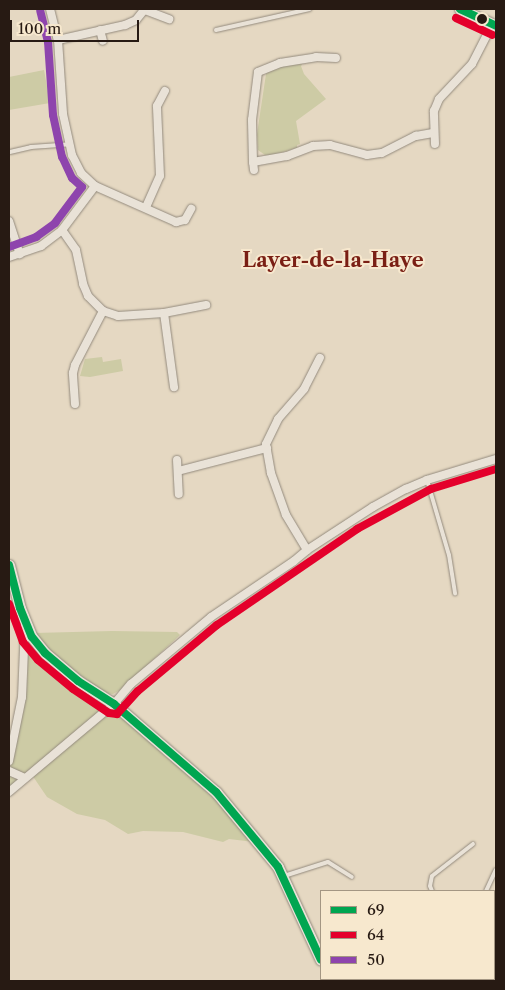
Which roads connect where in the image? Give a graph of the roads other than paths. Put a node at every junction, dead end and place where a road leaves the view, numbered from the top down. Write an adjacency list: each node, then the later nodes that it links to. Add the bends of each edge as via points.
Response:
1 (50, 9): 9 (street)
2 (146, 9): 5 (street); 7 (street, via 136,20)
3 (310, 9): 8 (lane)
4 (460, 9): 6 (street)
5 (169, 19)
6 (494, 25): 13 (street, via 472,64 438,99)
7 (100, 30): 9 (street); 10 (street)
8 (216, 30)
9 (58, 40): 14 (street, via 63,114)
10 (103, 41)
11 (336, 58): 17 (street, via 316,57 280,63 255,72)
12 (165, 91): 20 (street, via 157,106 160,176)
13 (433, 133): 15 (street); 17 (street, via 416,136 382,153 367,155 330,145 314,146 286,156)
14 (70, 144): 16 (lane); 19 (street, via 81,173)
15 (435, 144)
16 (10, 152)
17 (253, 162): 18 (street)
18 (254, 170)
19 (95, 186): 20 (street); 23 (street)
20 (146, 207): 21 (street, via 176,222 186,220)
21 (191, 209)
22 (9, 221): 24 (street)
23 (62, 230): 24 (street, via 41,246); 27 (street, via 76,250 88,296)
24 (20, 254): 25 (street)
25 (9, 257)
26 (206, 305): 28 (street)
27 (103, 311): 28 (street, via 118,316); 31 (street, via 75,365)
28 (164, 313): 30 (street)
29 (320, 358): 32 (street, via 304,389 278,419)
30 (174, 386)
31 (75, 404)
32 (267, 448): 35 (street); 38 (street, via 271,473 286,515)
33 (496, 459): 36 (street)
34 (176, 460): 35 (street)
35 (178, 471): 37 (street)
36 (427, 480): 38 (street, via 373,507); 40 (lane, via 449,556)
37 (179, 494)
38 (307, 550): 42 (street, via 212,617 144,673)
39 (9, 565): 41 (street)
40 (455, 594)
41 (25, 624): 42 (street, via 45,653 78,681); 43 (street, via 22,697)
42 (114, 704): 45 (street); 49 (street, via 216,792 270,857)
43 (9, 761)
44 (9, 771): 45 (street)
45 (25, 778): 46 (street)
46 (9, 792)
47 (473, 844): 51 (lane, via 432,876)
48 (496, 870): 52 (lane)
49 (282, 877): 50 (lane, via 328,862); 53 (street)
50 (352, 878)
51 (432, 890)
52 (486, 890)
53 (320, 958)

